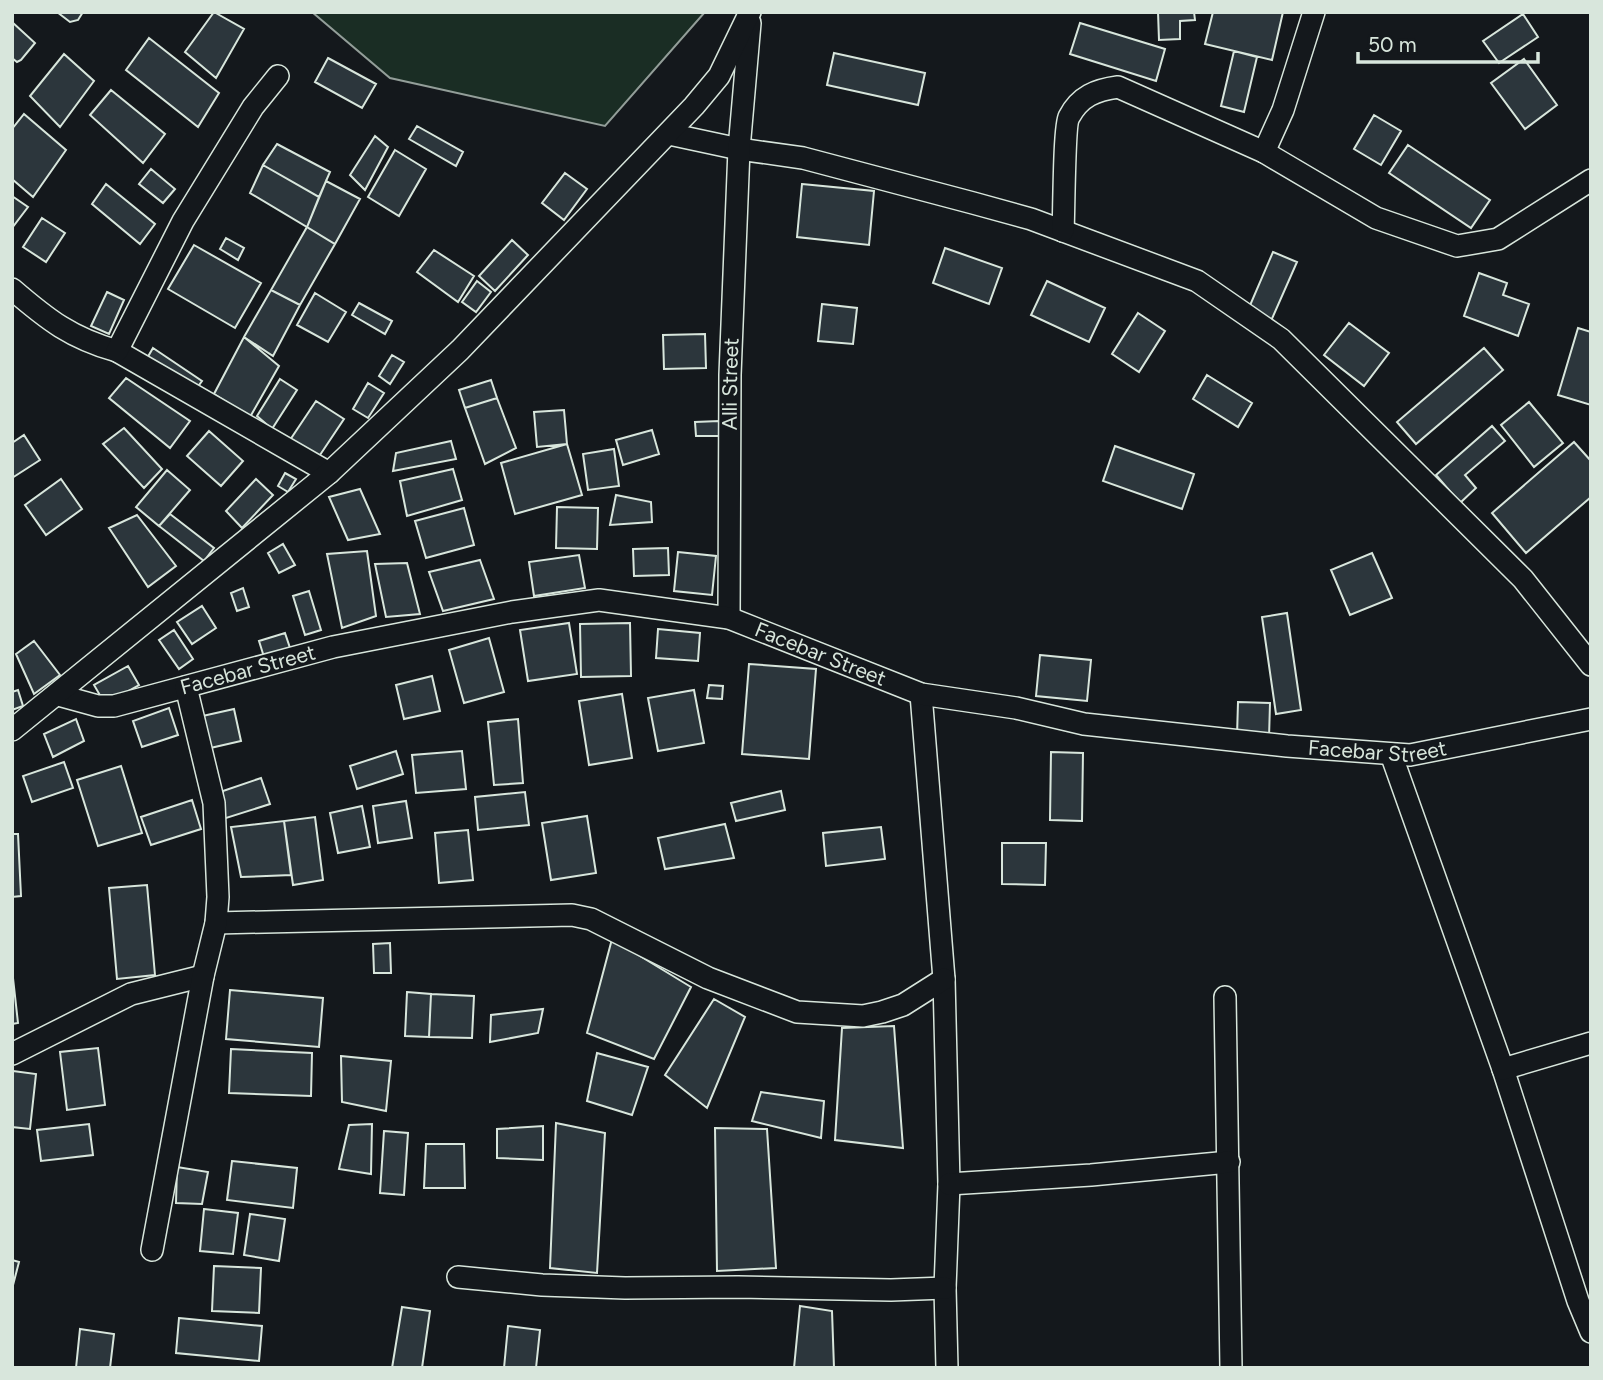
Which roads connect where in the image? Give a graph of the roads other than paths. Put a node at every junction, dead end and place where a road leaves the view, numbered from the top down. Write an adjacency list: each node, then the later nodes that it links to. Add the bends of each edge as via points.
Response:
1 (750, 12): 4 (street, via 719,76); 5 (street, Alli Street)
2 (1314, 12): 6 (street, via 1283,110)
3 (278, 76): 10 (street, via 253,107 183,221)
4 (669, 134): 5 (street); 11 (street, via 460,350)
5 (739, 149): 8 (street, via 803,158 973,202); 12 (street, Alli Street, via 730,376)
6 (1264, 152): 7 (street, via 1376,218 1457,246 1498,239); 8 (street, via 1118,87 1096,90 1067,119)
7 (1591, 180)
8 (1063, 231): 13 (street, via 1197,281 1281,340 1523,579)
9 (12, 289): 10 (street, via 49,321 89,343)
10 (117, 351): 11 (street)
11 (329, 473): 16 (street)
12 (729, 618): 14 (street, Facebar Street, via 599,600 333,647); 15 (street, Facebar Street)
13 (1591, 665)
14 (186, 687): 16 (street, Facebar Street, via 106,707); 20 (street, via 214,803)
15 (921, 694): 19 (street, Facebar Street, via 1084,724); 22 (street)
16 (58, 695): 18 (street)
17 (1591, 719): 19 (street, Facebar Street, via 1410,755)
18 (12, 730)
19 (1391, 754): 26 (street)
20 (216, 923): 21 (street); 22 (street, via 572,915 591,919 708,978 797,1012 863,1016 882,1012 903,1005)
21 (203, 976): 25 (street, via 131,995); 29 (street)
22 (944, 979): 28 (street)
23 (1225, 997): 27 (street)
24 (1591, 1043): 26 (street)
25 (12, 1054)
26 (1503, 1069): 32 (street)
27 (1229, 1161): 28 (street); 34 (street)
28 (949, 1184): 31 (street)
29 (152, 1250)
30 (458, 1277): 31 (street, via 625,1288)
31 (944, 1288): 33 (street)
32 (1591, 1332)
33 (947, 1368)
34 (1231, 1368)

